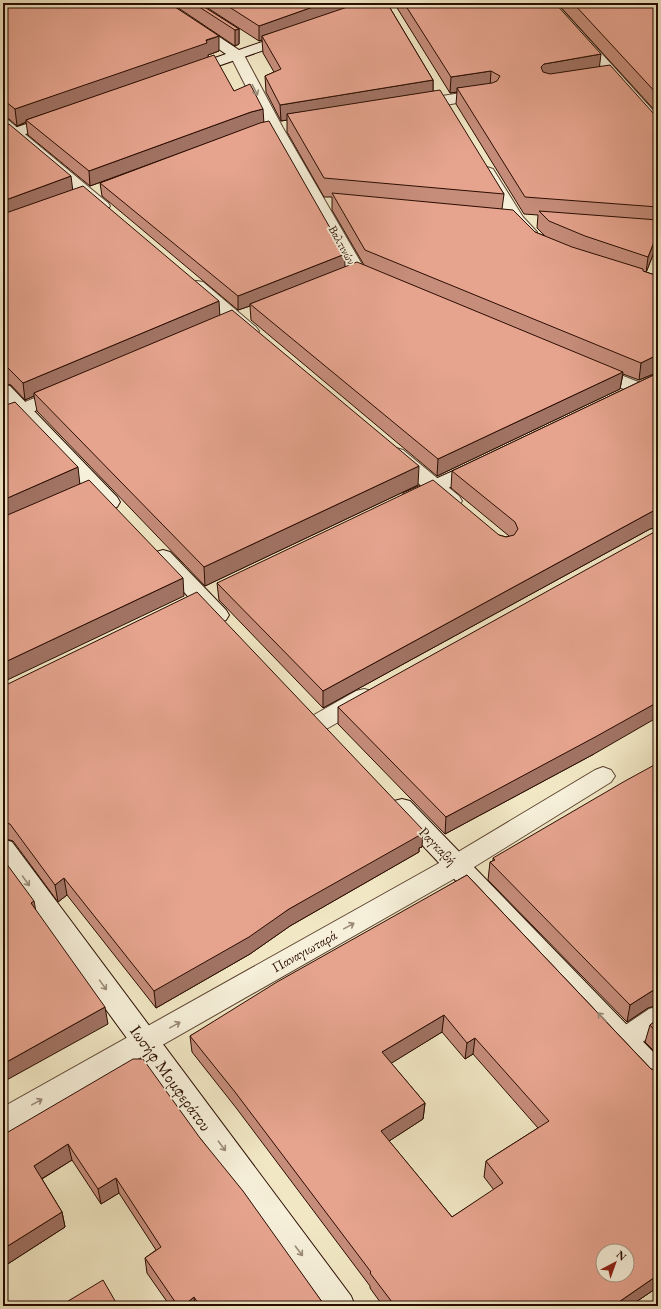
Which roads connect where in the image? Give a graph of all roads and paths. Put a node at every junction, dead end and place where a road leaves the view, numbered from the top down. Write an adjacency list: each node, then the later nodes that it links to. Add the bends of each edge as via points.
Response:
1 (159, 3): 6 (street, Βαλτινών)
2 (548, 3): 13 (street, via 606,75)
3 (307, 31): 5 (street)
4 (244, 40): 5 (street)
5 (257, 48): 6 (street)
6 (237, 55): 7 (street); 14 (street, Βαλτινών, one-way to 14)
7 (176, 76)
8 (490, 93): 9 (street)
9 (440, 94): 10 (street); 11 (street)
10 (405, 107)
11 (452, 114)
12 (66, 115): 15 (street)
13 (658, 126)
14 (282, 127): 16 (street); 24 (street, Βαλτινών, via 325,202 350,274)
15 (7, 131): 18 (street)
16 (257, 131)
17 (480, 161): 20 (street)
18 (112, 215)
19 (494, 218): 20 (street)
20 (517, 220): 21 (street); 22 (street)
21 (541, 222)
22 (540, 243)
23 (183, 275): 25 (street)
24 (393, 286)
25 (260, 340)
26 (581, 365): 29 (street)
27 (658, 380): 29 (street)
28 (79, 385): 32 (street)
29 (638, 389): 31 (street)
30 (3, 390): 32 (street)
31 (617, 399)
32 (12, 414): 35 (street)
33 (381, 441): 36 (street)
34 (497, 457): 36 (street)
35 (95, 486): 37 (street); 40 (street)
36 (435, 487): 38 (street); 39 (street)
37 (74, 496)
38 (393, 507)
39 (464, 512)
40 (122, 514)
41 (148, 542): 42 (street)
42 (209, 594): 43 (street); 44 (street)
43 (181, 608)
44 (231, 629)
45 (383, 687): 47 (street)
46 (303, 704): 47 (street)
47 (320, 722): 48 (street)
48 (336, 739)
49 (603, 776): 52 (street, Παναγιωταρά)
50 (385, 790): 52 (street, Ραγκαβή)
51 (5, 857): 55 (street, Ιωσήφ Μομφεράτου, one-way to 55)
52 (457, 865): 54 (street, Ραγκαβή, one-way to 52); 55 (street, Παναγιωταρά, one-way to 52)
53 (658, 1017): 54 (street)
54 (624, 1040): 56 (street, Ραγκαβή)
55 (144, 1042): 57 (street, Παναγιωταρά, one-way to 55); 58 (street, Ιωσήφ Μομφεράτου, one-way to 58)
56 (658, 1076)
57 (3, 1121)
58 (340, 1306)

